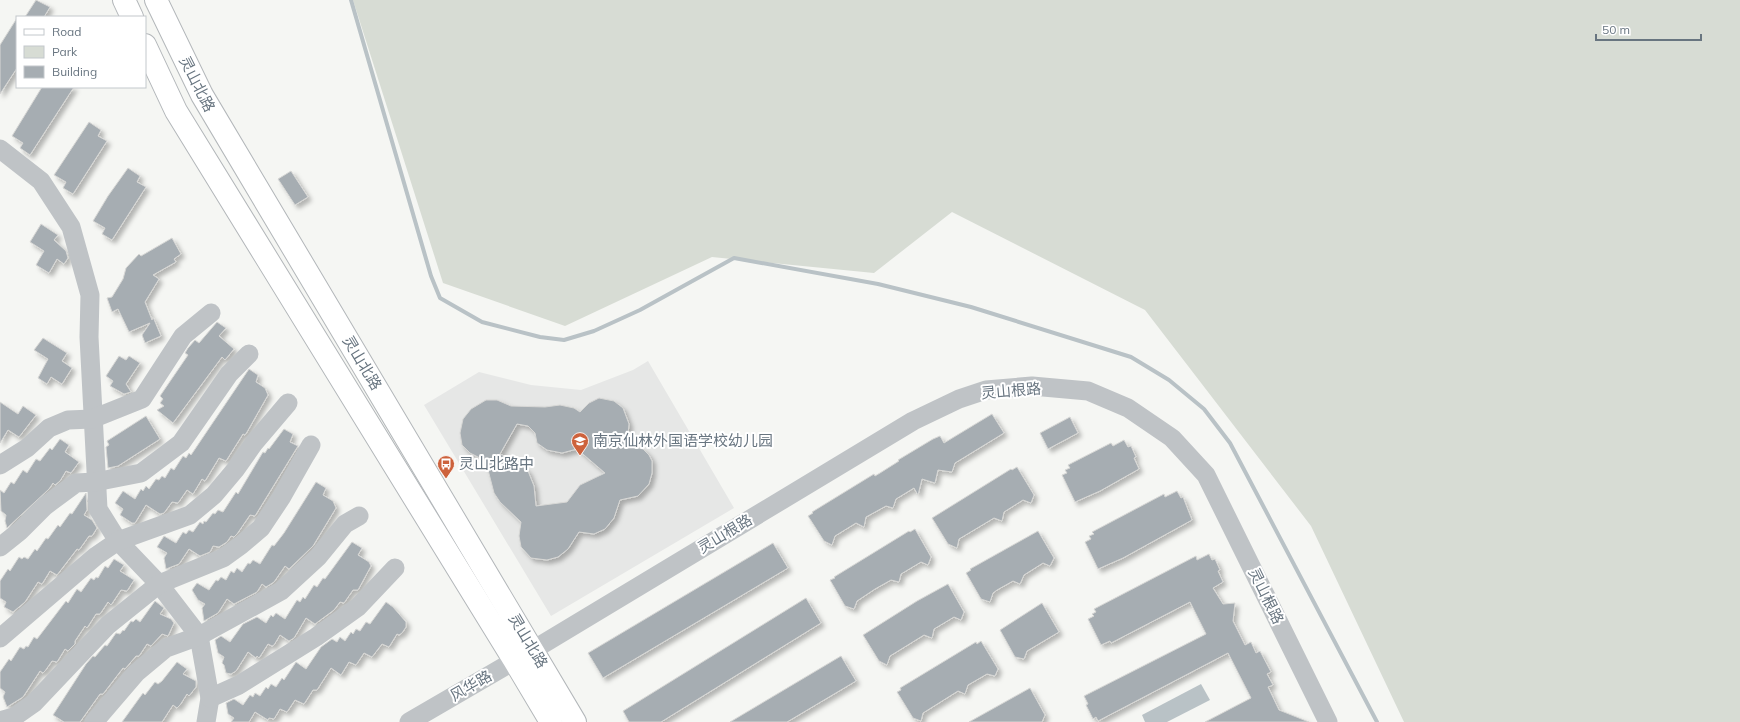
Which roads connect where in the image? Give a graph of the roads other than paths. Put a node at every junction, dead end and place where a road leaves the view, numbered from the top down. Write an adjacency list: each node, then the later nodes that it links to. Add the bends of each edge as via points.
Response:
1 (124, 0): 3 (main road)
2 (156, 0): 20 (main road, 灵山北路, via 202,96)
3 (132, 16)
4 (146, 47): 20 (main road, 灵山北路, via 176,111)
5 (0, 149): 9 (street, via 40,181 71,227 90,295)
6 (211, 312): 9 (street, via 183,336 142,399)
7 (249, 354): 12 (street, via 229,374 181,443 141,473)
8 (288, 403): 14 (street, via 214,495 190,515)
9 (92, 419): 11 (street, via 68,420 49,428 27,448); 12 (street)
10 (311, 445): 17 (street, via 281,498 256,532 223,558)
11 (0, 465)
12 (95, 482): 14 (street, via 98,509); 15 (street, via 76,483 45,506)
13 (359, 516): 18 (street, via 345,524 318,558 281,591)
14 (118, 541): 17 (street); 19 (street, via 96,556)
15 (0, 547)
16 (395, 568): 21 (street, via 358,607 316,637 239,685)
17 (159, 584): 18 (street); 22 (street, via 108,625 34,703 14,717)
18 (200, 636): 21 (street); 23 (street, via 166,648 136,673)
19 (0, 638)
20 (524, 655): 25 (street, 风华路); 26 (main road, 灵山北路); 27 (main road, 灵山北路); 28 (street, 灵山根路, via 928,413 959,398 986,390 1032,386 1088,391 1128,408 1172,438 1206,475)
21 (210, 698): 24 (street)
22 (0, 721)
23 (94, 722)
24 (206, 722)
25 (409, 722)
26 (551, 722)
27 (575, 722)
28 (1328, 722)

